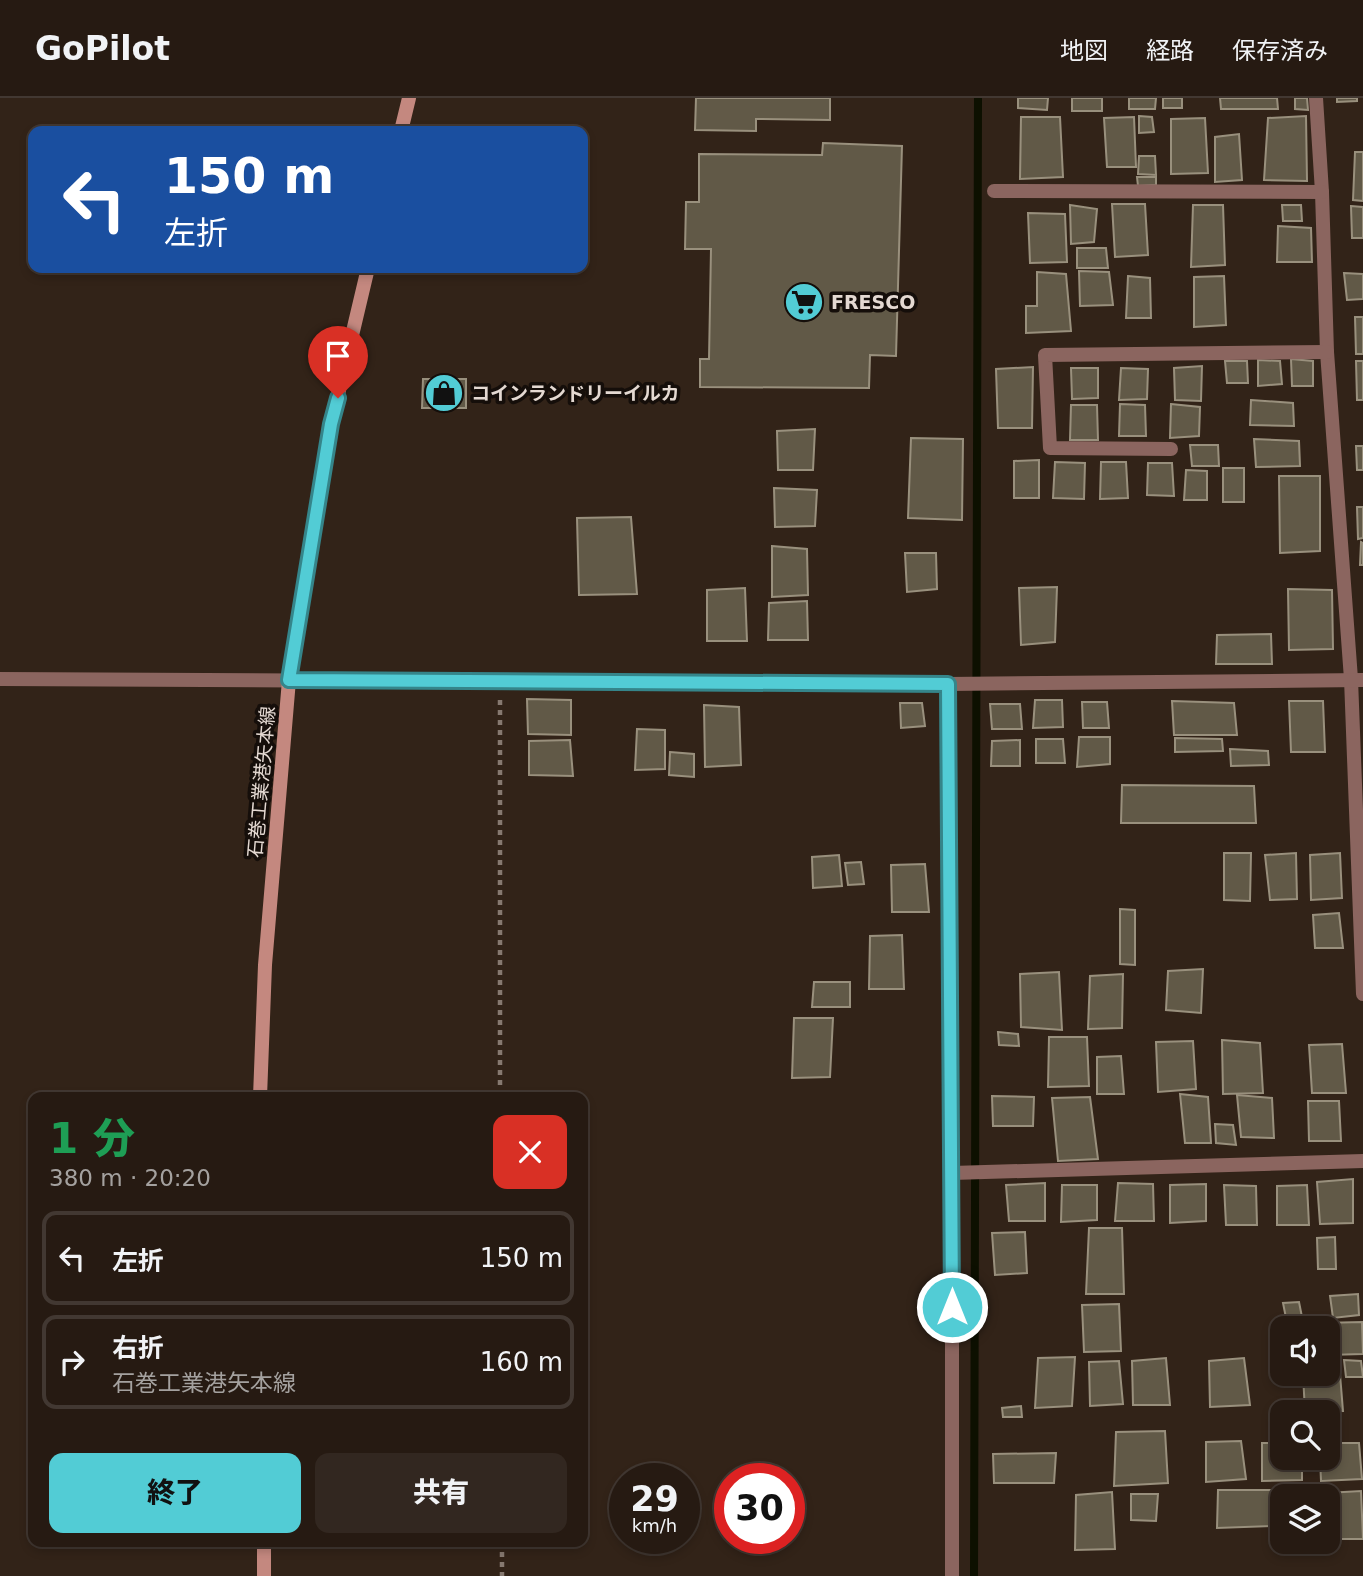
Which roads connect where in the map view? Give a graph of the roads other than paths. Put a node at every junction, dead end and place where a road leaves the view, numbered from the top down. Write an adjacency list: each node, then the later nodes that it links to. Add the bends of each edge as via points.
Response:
1 (409, 98): 3 (main road)
2 (1316, 98): 5 (street)
3 (402, 126)
4 (994, 191): 5 (street)
5 (1322, 192): 7 (street)
6 (367, 273): 10 (main road, 石巻工業港矢本線, via 331,424)
7 (1327, 352): 8 (street, via 1045,355 1051,447); 11 (street)
8 (1171, 449)
9 (0, 679): 10 (street)
10 (289, 680): 12 (street); 14 (main road, 石巻工業港矢本線, via 265,965)
11 (1357, 680): 12 (street); 13 (street)
12 (956, 684): 16 (street)
13 (1363, 994)
14 (260, 1092)
15 (1363, 1161): 16 (street)
16 (957, 1173): 19 (street)
17 (264, 1547): 18 (main road)
18 (264, 1576)
19 (951, 1576)

